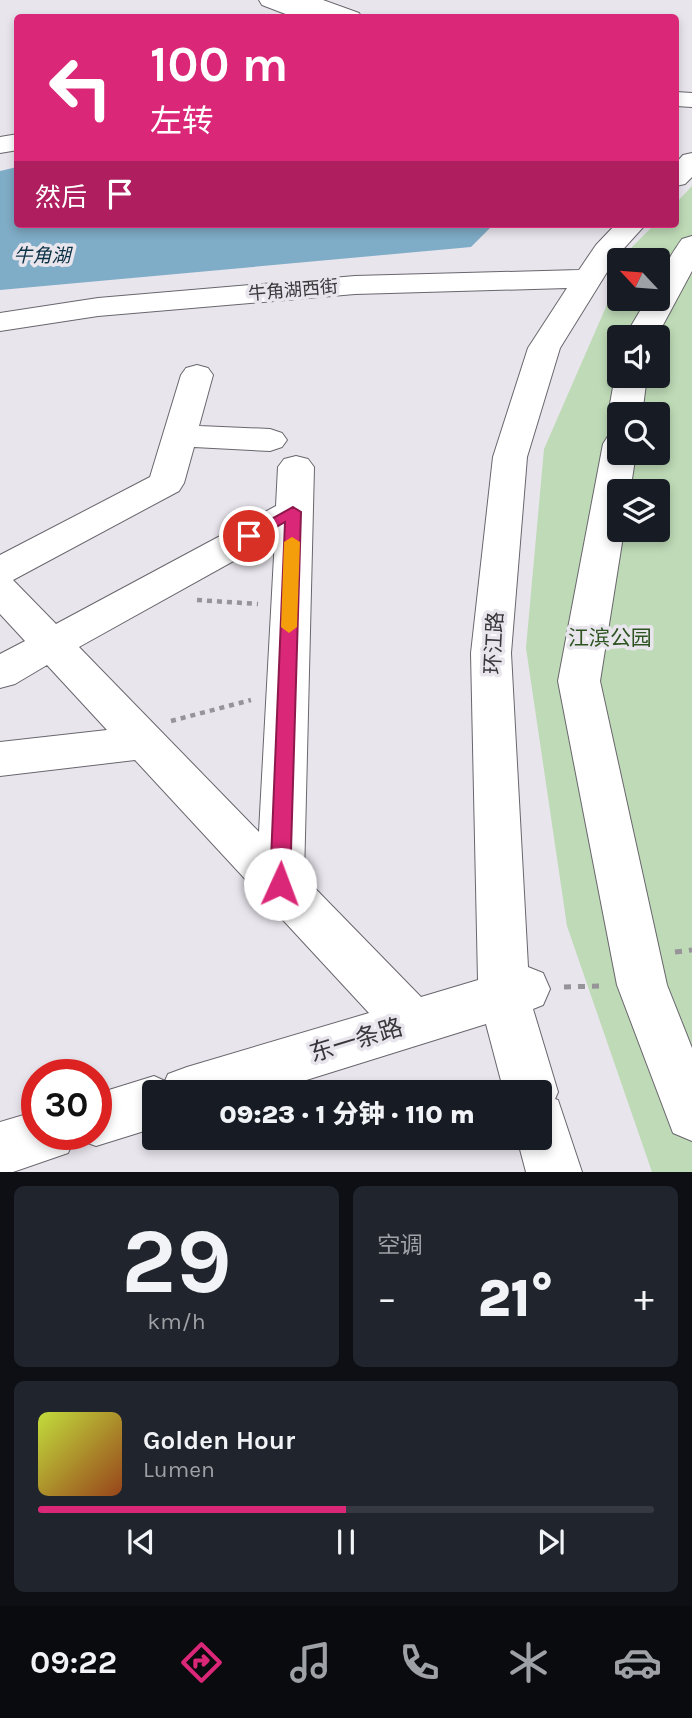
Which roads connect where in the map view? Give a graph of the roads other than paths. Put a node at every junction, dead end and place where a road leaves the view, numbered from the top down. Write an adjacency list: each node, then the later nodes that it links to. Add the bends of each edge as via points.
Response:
1 (270, 0): 3 (street)
2 (303, 0): 4 (street)
3 (307, 14)
4 (340, 14)
5 (692, 161): 6 (street)
6 (679, 175)
7 (628, 228): 9 (street, 环江路)
8 (692, 245): 11 (street)
9 (588, 279): 10 (street, 牛角湖西街, via 355,285 98,307); 23 (street, 环江路, via 544,348 510,457 491,653)
10 (0, 322)
11 (647, 325)
12 (197, 375): 13 (street)
13 (180, 436): 15 (street, via 283,453); 16 (street, via 166,483)
14 (616, 465): 29 (street, via 579,681 642,985)
15 (293, 512): 18 (street); 22 (street)
16 (0, 571)
17 (0, 590): 18 (street)
18 (51, 645): 19 (street); 20 (street)
19 (0, 673)
20 (139, 737): 21 (street); 22 (street)
21 (0, 759)
22 (280, 884): 24 (street)
23 (514, 992): 24 (street, 东一条路); 26 (street, 环江路)
24 (412, 1023): 25 (street, 东一条路)
25 (226, 1080)
26 (529, 1080)
27 (142, 1106): 28 (street)
28 (112, 1115)
29 (692, 1115)
30 (21, 1143): 31 (street)
31 (0, 1149)
32 (548, 1150): 33 (street)
33 (554, 1172)

